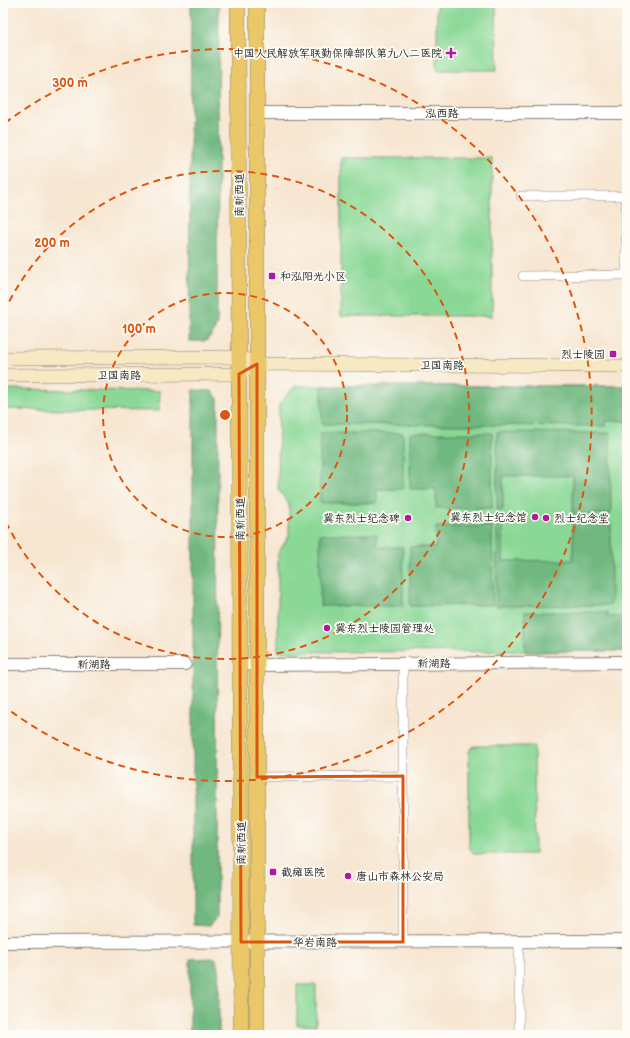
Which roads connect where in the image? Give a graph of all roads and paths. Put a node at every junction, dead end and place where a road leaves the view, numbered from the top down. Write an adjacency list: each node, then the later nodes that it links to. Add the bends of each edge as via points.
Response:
1 (238, 3): 9 (main road, 南新西道)
2 (257, 3): 3 (main road, 南新西道)
3 (258, 113): 4 (street, 泓西路); 11 (main road, 南新西道)
4 (627, 114)
5 (521, 196): 6 (street)
6 (627, 196): 7 (street)
7 (627, 275): 8 (street)
8 (523, 276)
9 (240, 357): 10 (main road, 卫国南路); 11 (main road, 卫国南路); 13 (main road, 南新西道)
10 (3, 358)
11 (257, 364): 12 (main road, 卫国南路); 13 (main road, 卫国南路); 20 (main road, 南新西道)
12 (627, 366)
13 (239, 374): 14 (main road, 卫国南路); 19 (main road, 南新西道)
14 (3, 375)
15 (627, 662): 16 (street, 新湖路)
16 (403, 663): 20 (street, 新湖路); 21 (street)
17 (3, 664): 18 (street, 新湖路)
18 (185, 664)
19 (241, 664): 20 (street, 新湖路); 25 (main road, 南新西道)
20 (257, 664): 22 (main road, 南新西道)
21 (403, 776): 22 (street); 27 (street)
22 (257, 777): 26 (main road, 南新西道)
23 (627, 941): 28 (street, 华岩南路)
24 (3, 942): 25 (street, 华岩南路)
25 (241, 942): 26 (street, 华岩南路); 29 (main road, 南新西道)
26 (257, 942): 27 (street, 华岩南路); 30 (main road, 南新西道)
27 (403, 942): 28 (street, 华岩南路)
28 (519, 942): 31 (street)
29 (241, 1035)
30 (257, 1035)
31 (519, 1035)

